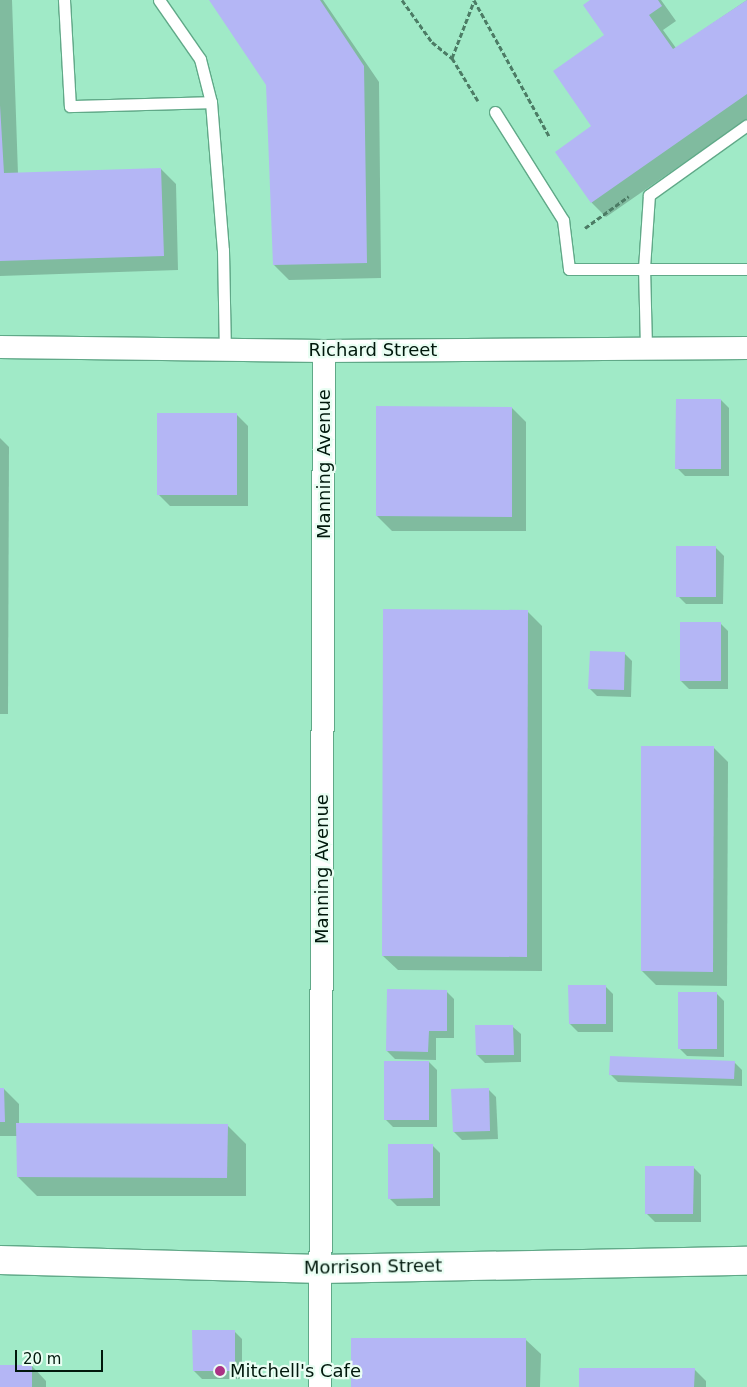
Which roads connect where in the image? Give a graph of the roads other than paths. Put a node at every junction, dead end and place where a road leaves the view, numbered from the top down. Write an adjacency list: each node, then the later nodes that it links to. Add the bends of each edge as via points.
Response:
1 (64, 0): 3 (lane, via 70,106)
2 (160, 0): 3 (lane, via 200,59)
3 (211, 102): 11 (lane, via 223,250)
4 (495, 112): 6 (lane, via 564,220 569,269)
5 (747, 125): 6 (lane, via 649,195)
6 (644, 268): 7 (lane); 9 (lane)
7 (747, 269)
8 (0, 347): 11 (street, Richard Street)
9 (646, 348): 10 (street, Richard Street); 12 (street, Richard Street)
10 (747, 348)
11 (225, 350): 12 (street, Richard Street)
12 (324, 351): 15 (street, Manning Avenue)
13 (0, 1260): 15 (main road, Morrison Street)
14 (747, 1261): 15 (main road, Morrison Street)
15 (321, 1269): 16 (street, Manning Avenue)
16 (320, 1387)

